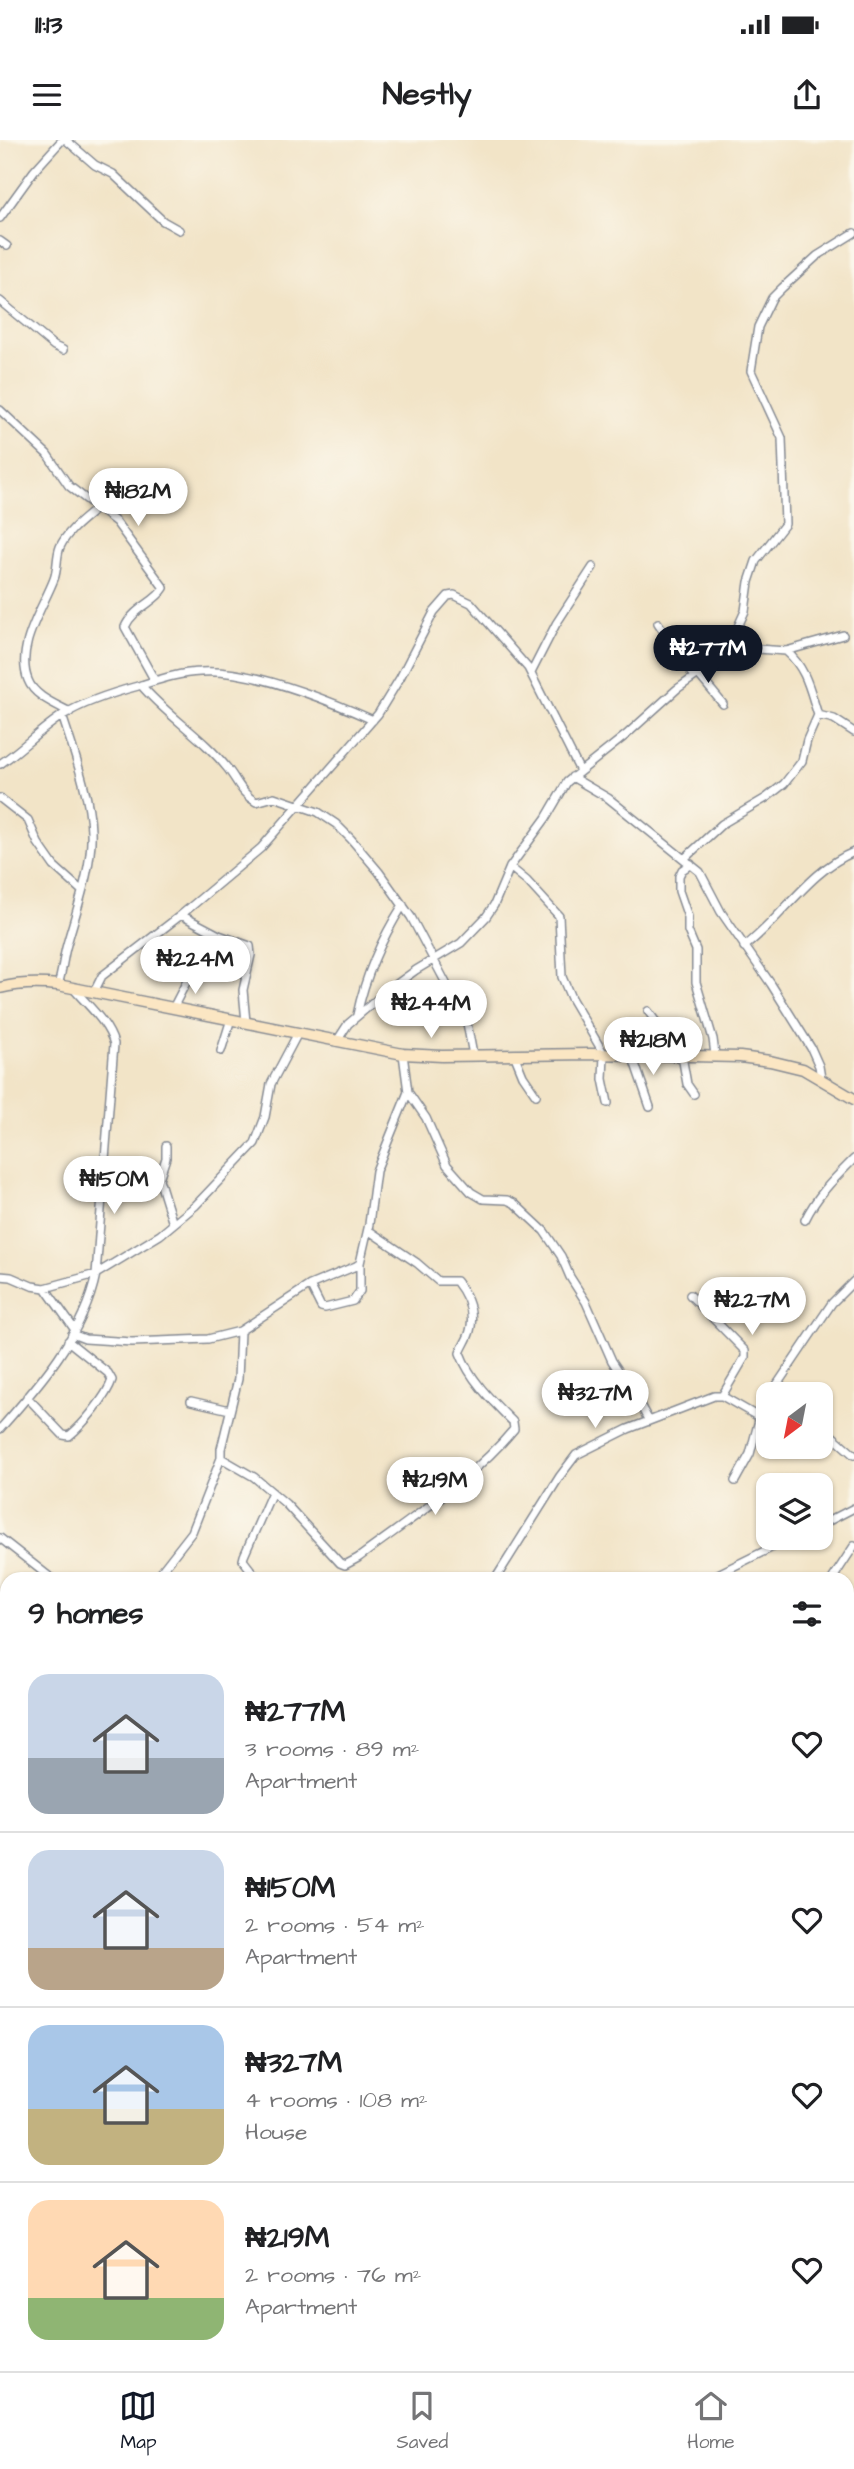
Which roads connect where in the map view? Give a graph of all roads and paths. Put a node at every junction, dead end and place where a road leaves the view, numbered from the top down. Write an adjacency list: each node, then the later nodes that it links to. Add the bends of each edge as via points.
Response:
1 (64, 140): 2 (street, via 34,171); 3 (street)
2 (0, 218)
3 (179, 230)
4 (854, 233): 14 (street, via 817,256 782,288 758,327 751,371 782,438 785,524 756,561 742,621)
5 (0, 241): 6 (street)
6 (8, 246)
7 (0, 301): 8 (street)
8 (63, 350)
9 (0, 410): 10 (street, via 47,454 69,486)
10 (97, 508): 18 (street, via 116,522 164,588 125,627); 21 (street, via 60,547 56,575 28,641 24,667 29,683)
11 (593, 568): 16 (street)
12 (658, 623): 17 (street)
13 (843, 635): 15 (street)
14 (727, 647): 15 (street); 17 (street)
15 (786, 651): 22 (street, via 801,667)
16 (531, 673): 23 (street, via 471,603 448,596 434,612); 26 (street)
17 (696, 676): 20 (street); 26 (street)
18 (155, 681): 19 (street); 23 (street, via 201,671 223,672 332,701)
19 (141, 685): 21 (street); 29 (street, via 207,745 247,798 256,802 274,797)
20 (723, 704)
21 (66, 713): 25 (street); 33 (street, via 91,822)
22 (818, 715): 24 (street); 31 (street, via 802,761 784,784 722,824)
23 (373, 720): 29 (street)
24 (854, 732)
25 (0, 764)
26 (580, 771): 27 (street)
27 (572, 777): 31 (street, via 608,797); 32 (street)
28 (0, 798): 33 (street, via 28,820 54,866)
29 (298, 806): 34 (street, via 336,824); 35 (street, via 250,858)
30 (854, 852): 36 (street, via 840,857)
31 (688, 861): 36 (street, via 700,872); 55 (street, via 679,876 679,891 696,950 696,982)
32 (510, 867): 37 (street, via 486,917 461,943); 52 (street, via 559,916 562,977)
33 (82, 891): 39 (street)
34 (403, 905): 37 (street); 45 (street, via 367,978)
35 (181, 915): 42 (street, via 102,976); 46 (street, via 250,946)
36 (744, 947): 58 (street, via 811,1048)
37 (433, 960): 45 (street); 53 (street, via 467,1023)
38 (192, 971): 43 (street)
39 (58, 985): 40 (main road); 41 (main road)
40 (0, 988)
41 (73, 988): 42 (main road); 71 (street, via 103,1023 114,1044)
42 (94, 992): 43 (main road)
43 (173, 1008): 46 (main road)
44 (648, 1011): 56 (street, via 662,1030)
45 (357, 1016): 48 (street)
46 (237, 1021): 47 (main road); 49 (street)
47 (298, 1033): 48 (main road); 68 (street, via 271,1084 255,1143)
48 (337, 1041): 50 (main road)
49 (221, 1051)
50 (403, 1054): 53 (main road); 59 (street)
51 (514, 1054): 52 (main road); 53 (main road); 61 (street)
52 (604, 1054): 54 (main road); 63 (street)
53 (473, 1055)
54 (632, 1055): 56 (main road); 64 (street)
55 (715, 1055): 57 (main road); 58 (main road, via 770,1061)
56 (664, 1056): 57 (main road)
57 (682, 1056): 60 (street, via 687,1084)
58 (821, 1078): 62 (main road)
59 (408, 1092): 69 (street, via 376,1171); 85 (street, via 447,1164 471,1192 483,1199 514,1203 544,1231)
60 (694, 1094)
61 (536, 1095)
62 (854, 1099)
63 (608, 1103)
64 (650, 1107)
65 (166, 1146): 68 (street, via 159,1184)
66 (854, 1159): 67 (street, via 818,1197)
67 (805, 1220)
68 (173, 1224): 71 (street)
69 (368, 1230): 70 (street); 92 (street, via 438,1280 456,1281 463,1290 471,1318 460,1353 514,1429 443,1494 345,1565)
70 (360, 1263): 74 (street); 74 (street, via 360,1291 353,1301 321,1307)
71 (96, 1274): 75 (street); 78 (street, via 92,1295)
72 (0, 1276): 75 (street)
73 (854, 1281): 79 (street, via 827,1310)
74 (310, 1285): 77 (street)
75 (45, 1288): 78 (street)
76 (690, 1295): 80 (street, via 745,1351)
77 (240, 1331): 78 (street, via 208,1339 132,1342); 83 (street, via 238,1379)
78 (72, 1335): 81 (street); 81 (street, via 108,1373 112,1380 109,1389 69,1436)
79 (778, 1382)
80 (722, 1396): 84 (street); 85 (street)
81 (27, 1398): 86 (street)
82 (191, 1401): 83 (street)
83 (230, 1410): 90 (street)
84 (756, 1415)
85 (649, 1421): 101 (street, via 576,1455)
86 (0, 1429)
87 (756, 1436): 91 (street)
88 (833, 1437): 89 (street)
89 (854, 1455)
90 (221, 1458): 92 (street); 99 (street, via 192,1532)
91 (735, 1481)
92 (272, 1492): 100 (street, via 243,1560)
93 (854, 1508): 94 (street)
94 (833, 1519)
95 (0, 1538): 98 (street)
96 (854, 1546): 103 (street)
97 (767, 1550): 102 (street)
98 (43, 1572)
99 (161, 1572)
100 (252, 1572)
101 (500, 1572)
102 (722, 1572)
103 (836, 1572)

